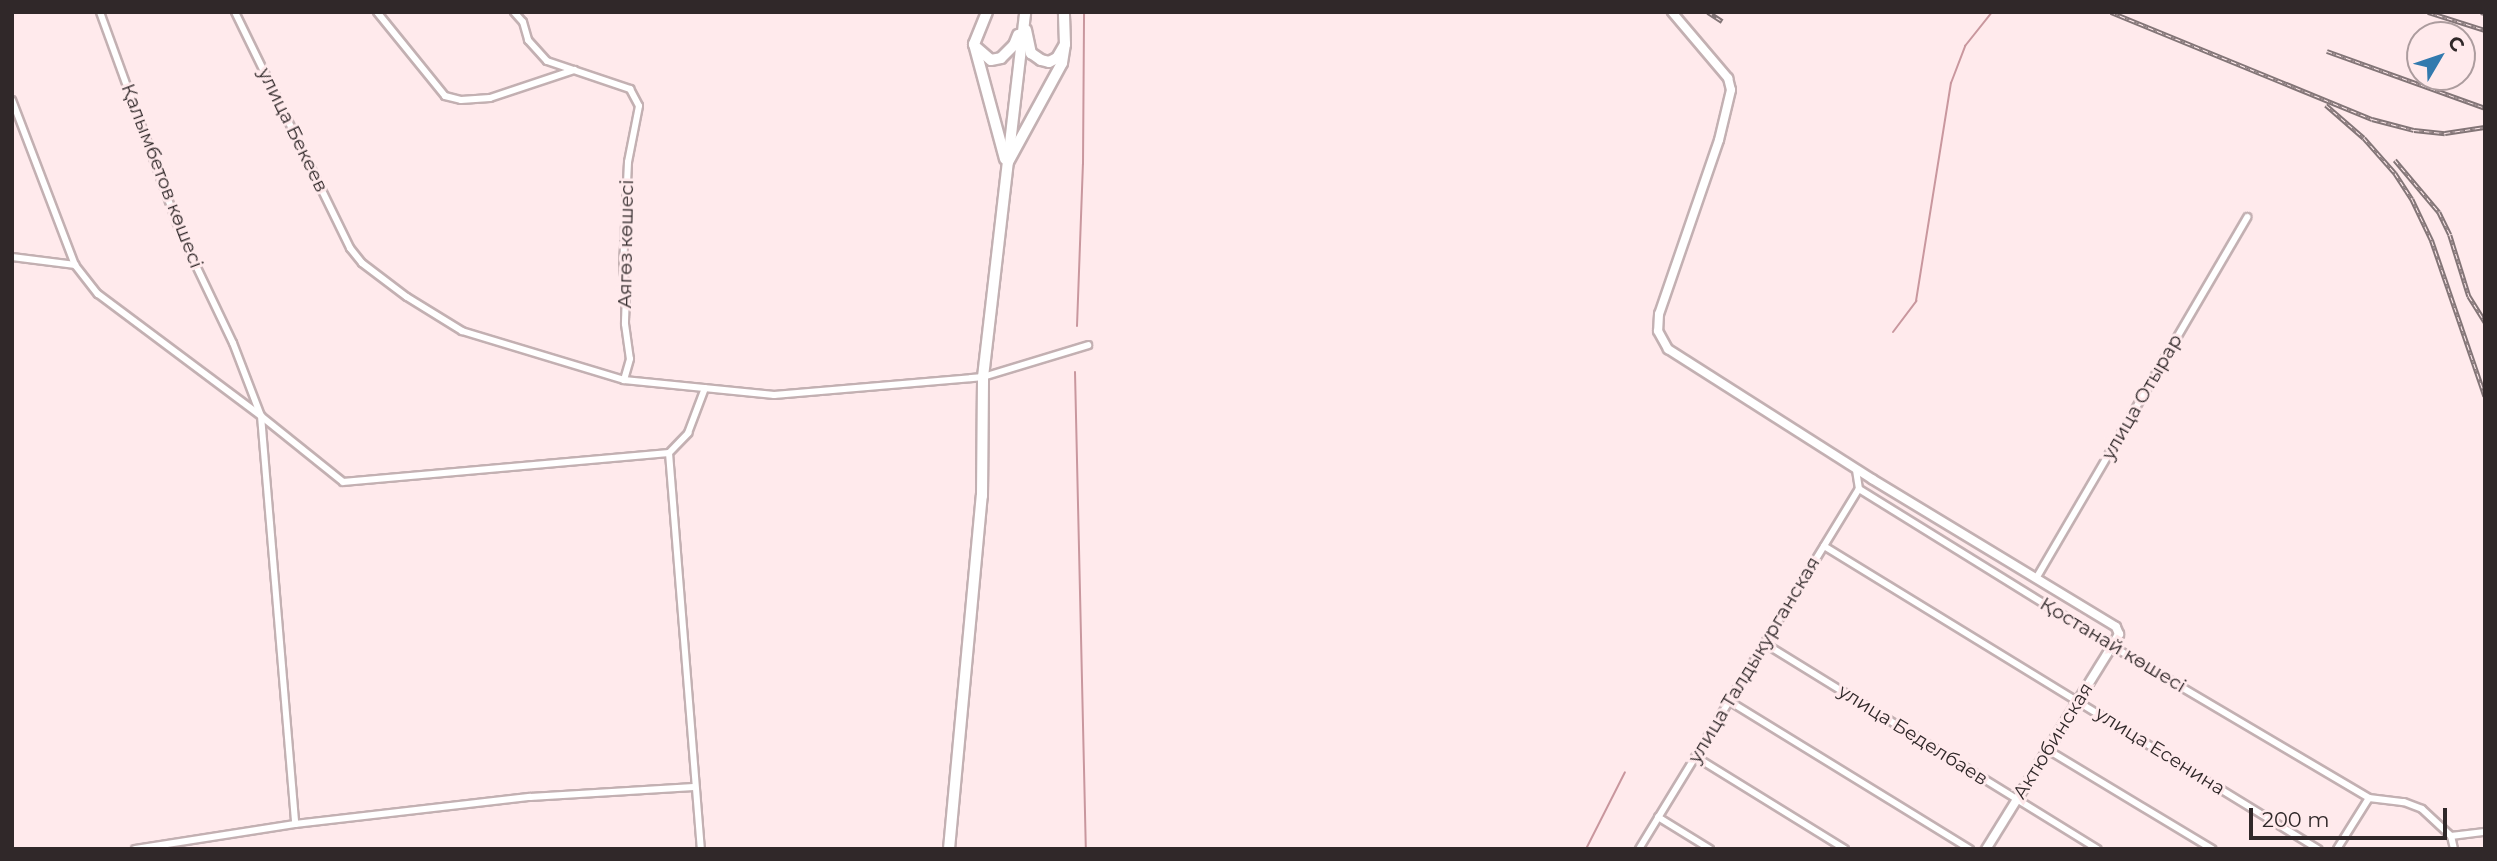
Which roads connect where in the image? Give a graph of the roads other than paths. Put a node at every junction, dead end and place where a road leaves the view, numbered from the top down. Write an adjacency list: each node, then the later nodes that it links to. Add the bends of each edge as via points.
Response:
1 (100, 12): 21 (street, Қалымбетов көшесі, via 180,232 233,343)
2 (235, 12): 19 (street, улица Бекеев, via 350,248 362,263 462,331)
3 (377, 12): 11 (street, via 445,96 490,98)
4 (514, 12): 11 (street, Аягөз көшесі, via 523,22 528,40 547,61)
5 (987, 12): 9 (main road)
6 (1064, 12): 10 (main road)
7 (1672, 12): 23 (street, via 1728,78 1731,90 1719,141 1659,314 1661,337 1668,349)
8 (1024, 16): 9 (main road, via 1014,45 1001,58 990,60); 10 (main road, via 1035,58 1049,62); 13 (main road)
9 (974, 44): 13 (main road)
10 (1065, 44): 13 (main road, via 1065,57 1046,97)
11 (575, 69): 19 (street, Аягөз көшесі, via 630,89 639,106 628,162 623,268 630,359)
12 (12, 100): 16 (street)
13 (1007, 165): 18 (main road)
14 (2247, 217): 26 (street, улица Отырар)
15 (12, 257): 16 (street)
16 (75, 265): 21 (street, via 98,294)
17 (1088, 345): 18 (street, улица Бекеев)
18 (983, 377): 20 (street, улица Бекеев, via 774,395); 42 (main road, via 982,496)
19 (624, 380): 20 (street, улица Бекеев)
20 (705, 388): 22 (street, via 688,433)
21 (261, 416): 22 (street, via 343,482); 37 (street)
22 (669, 453): 33 (street)
23 (1856, 469): 24 (street); 26 (street)
24 (1859, 489): 25 (street, улица Талдыкурганская); 28 (street, Қостанай көшесі)
25 (1824, 546): 27 (street, улица Талдыкурганская); 30 (street, улица Есенина)
26 (2037, 577): 28 (street, Актюбинская, via 2112,622 2119,634)
27 (1765, 643): 29 (street, улица Талдыкурганская); 35 (street, улица Беделбаев)
28 (2112, 646): 30 (street, Актюбинская); 34 (street, Қостанай көшесі)
29 (1730, 701): 32 (street, улица Талдыкурганская); 46 (street)
30 (2078, 701): 31 (street, Актюбинская); 50 (street, улица Есенина)
31 (2048, 750): 35 (street, Актюбинская); 49 (street)
32 (1696, 757): 36 (street, улица Талдыкурганская); 45 (street)
33 (694, 787): 37 (street, via 530,797); 41 (street)
34 (2369, 798): 39 (street, via 2422,809); 51 (street)
35 (2016, 800): 47 (street, Актюбинская); 48 (street, улица Беделбаев)
36 (1658, 817): 43 (street, улица Талдыкурганская); 44 (street)
37 (295, 824): 40 (street)
38 (2485, 832): 39 (street)
39 (2451, 836): 52 (street)
40 (135, 849)
41 (701, 849)
42 (948, 849)
43 (1639, 849)
44 (1710, 849)
45 (1845, 849)
46 (1970, 849)
47 (1986, 849)
48 (2097, 849)
49 (2212, 849)
50 (2318, 849)
51 (2337, 849)
52 (2454, 849)

